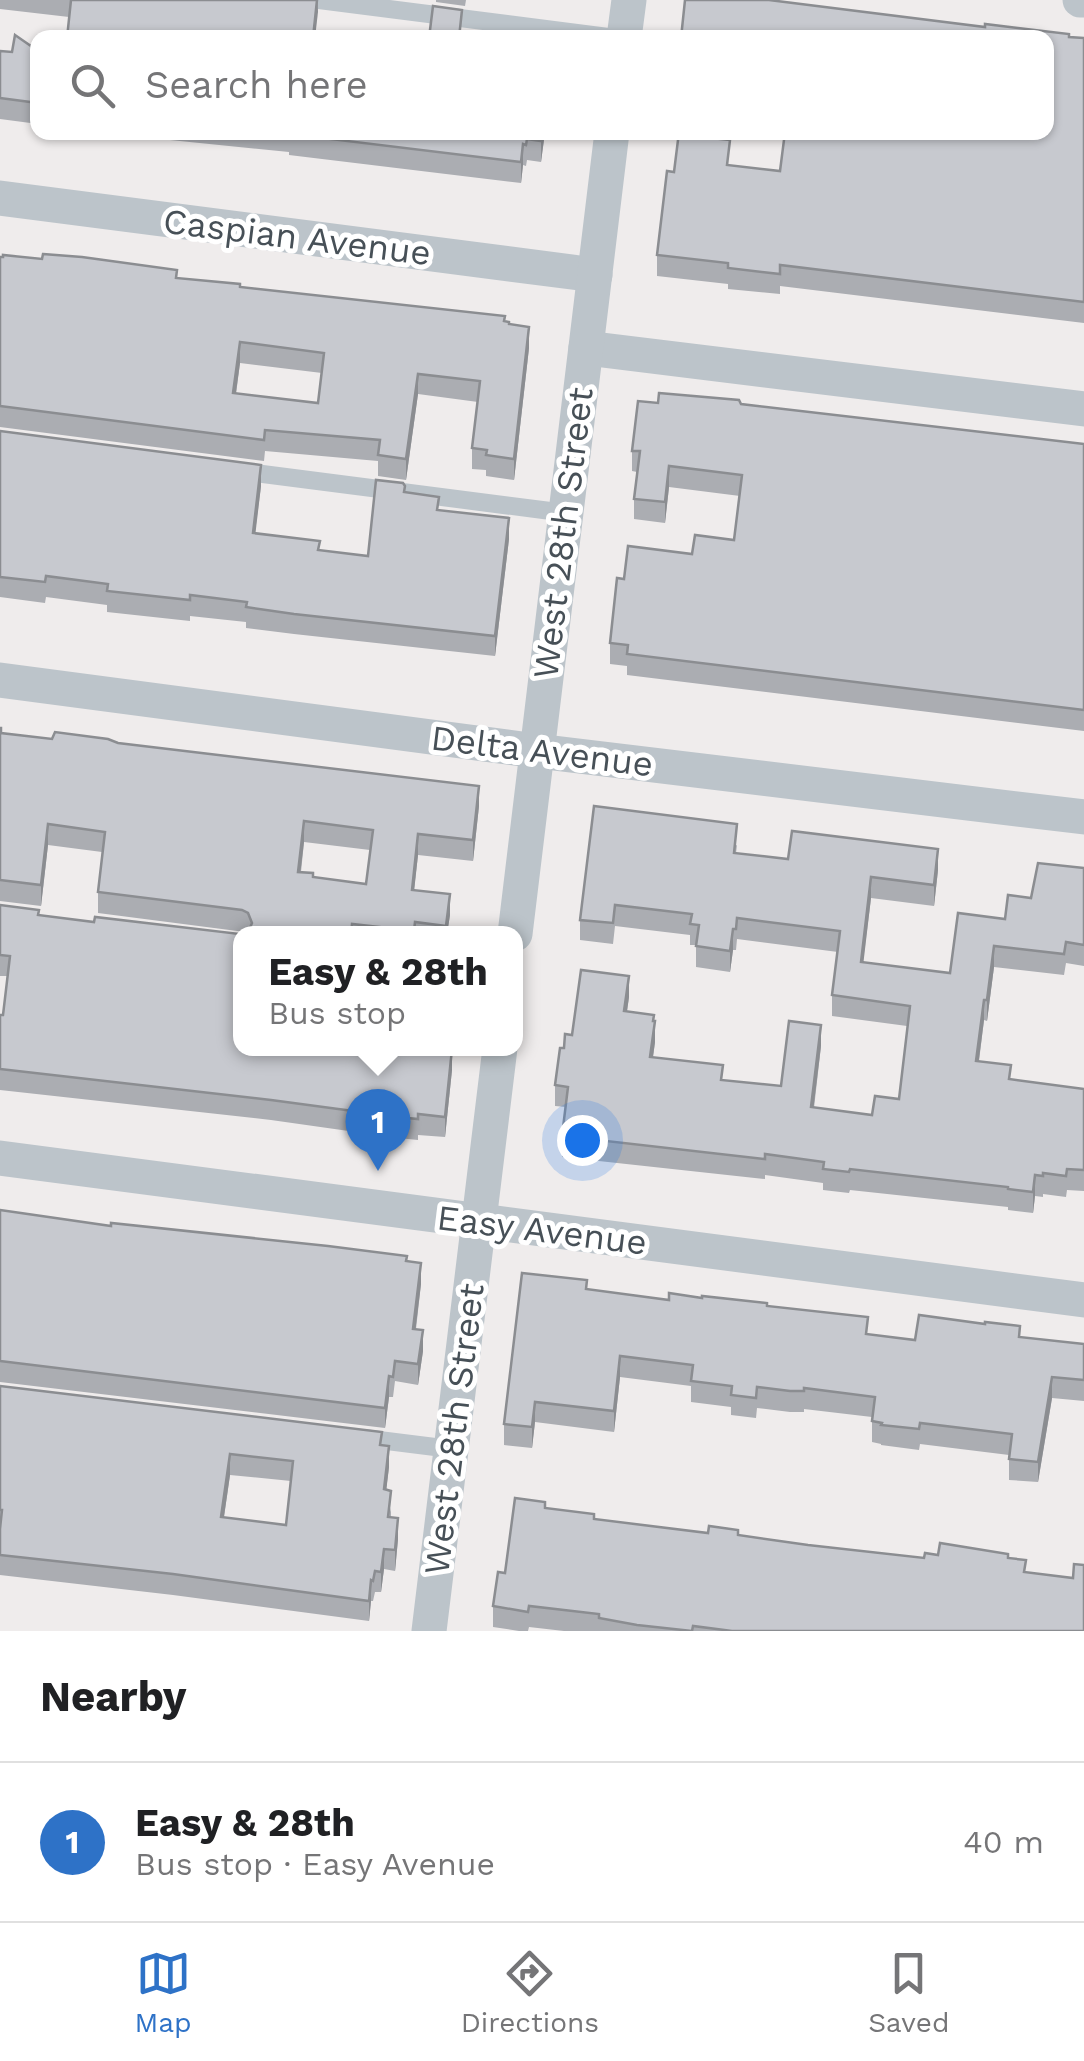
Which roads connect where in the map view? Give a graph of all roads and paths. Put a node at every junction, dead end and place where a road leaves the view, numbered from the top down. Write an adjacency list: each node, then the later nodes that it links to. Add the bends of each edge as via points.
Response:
1 (320, 0): 3 (lane)
2 (629, 0): 4 (street)
3 (554, 30)
4 (625, 30)
5 (611, 140): 7 (street, West 28th Street)
6 (0, 198): 7 (street, Caspian Avenue)
7 (595, 275): 8 (street, West 28th Street)
8 (586, 348): 9 (street); 11 (street, West 28th Street)
9 (1084, 409)
10 (214, 468): 11 (lane)
11 (566, 513): 13 (street, West 28th Street)
12 (0, 680): 13 (street, Delta Avenue)
13 (537, 751): 14 (street, Delta Avenue); 15 (street, West 28th Street)
14 (1084, 817)
15 (515, 926)
16 (499, 1056): 18 (street, West 28th Street)
17 (0, 1158): 18 (street, Easy Avenue)
18 (479, 1222): 19 (street, Easy Avenue); 21 (street, West 28th Street)
19 (1084, 1300)
20 (353, 1437): 21 (lane)
21 (451, 1449): 22 (street, West 28th Street)
22 (430, 1631)

